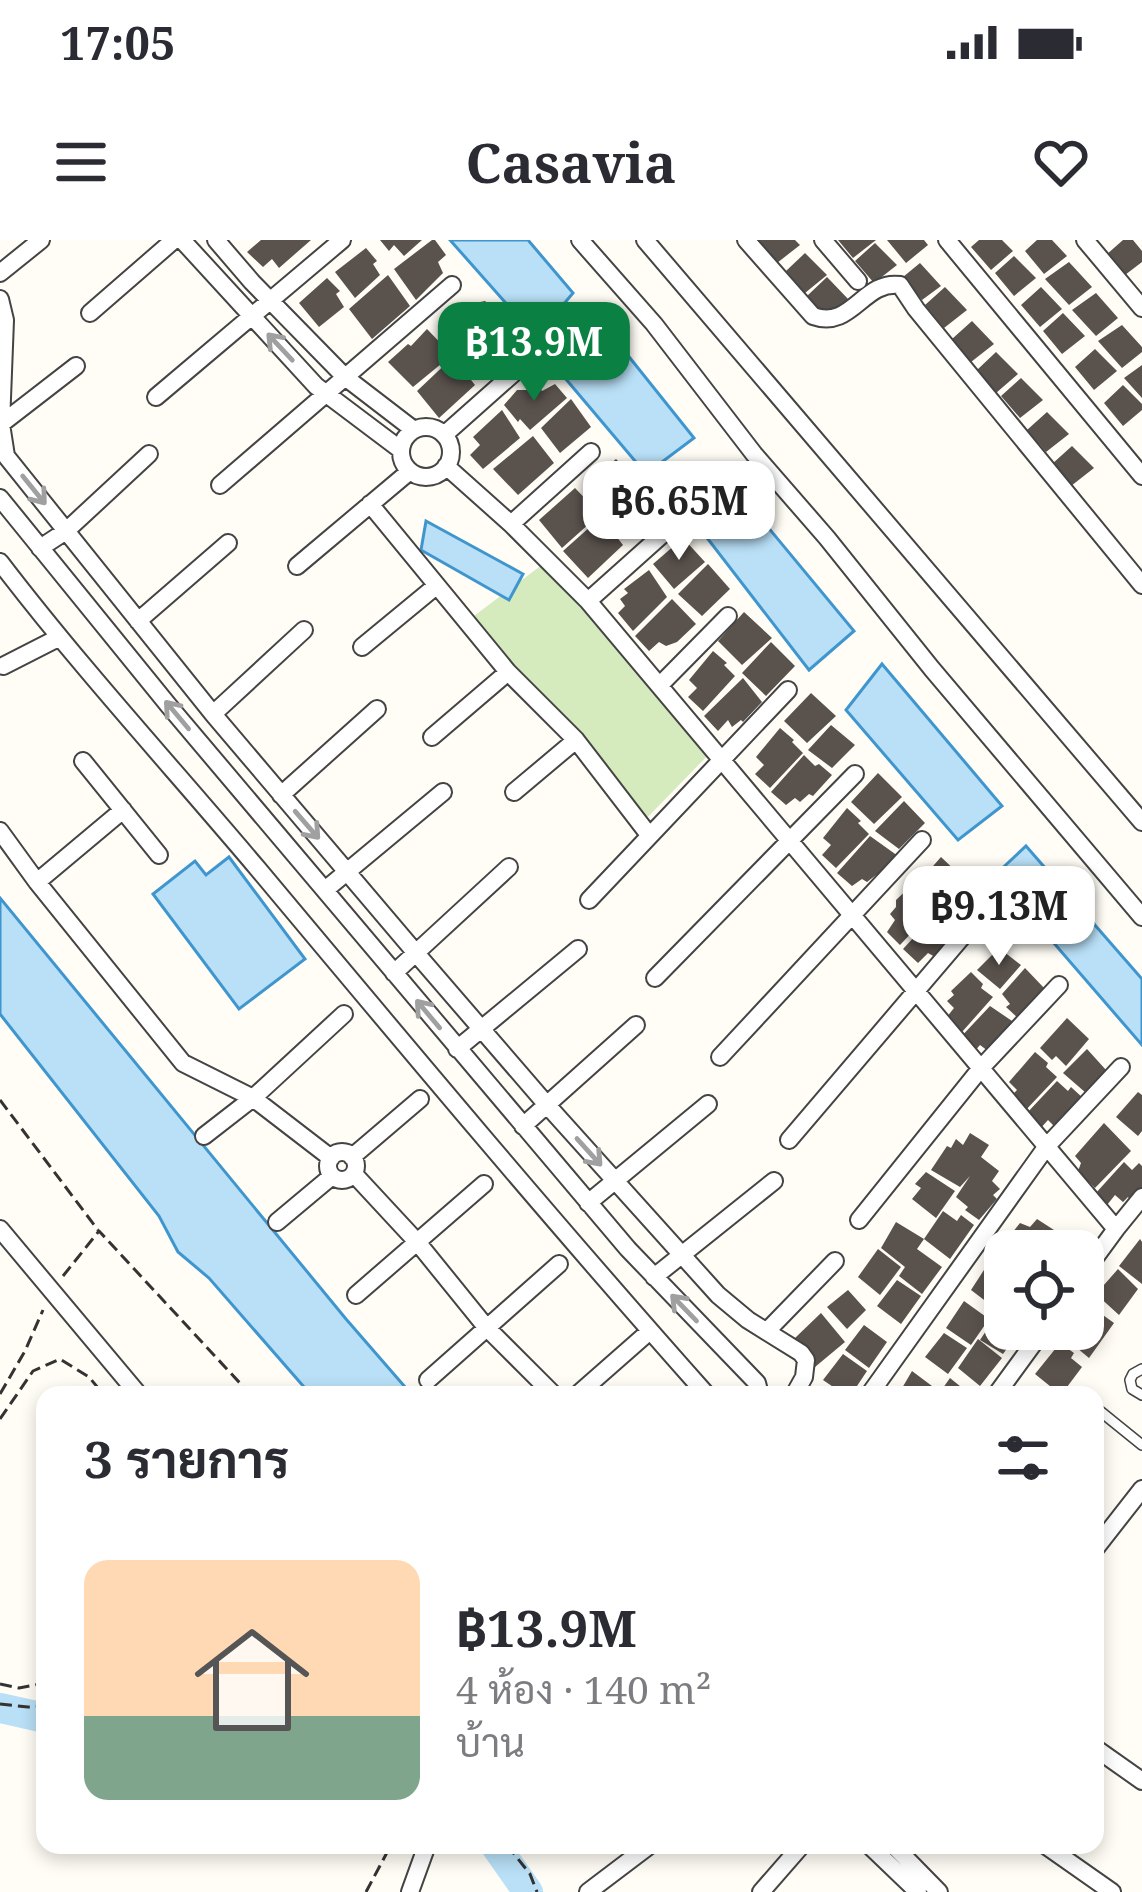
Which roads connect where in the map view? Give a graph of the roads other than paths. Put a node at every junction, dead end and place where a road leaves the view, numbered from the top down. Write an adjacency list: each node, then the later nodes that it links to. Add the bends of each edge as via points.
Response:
1 (41, 240): 11 (street)
2 (178, 240): 17 (street); 18 (street)
3 (216, 240): 15 (street)
4 (342, 240): 15 (street)
5 (580, 240): 81 (street)
6 (645, 240): 68 (street)
7 (746, 240): 45 (street, via 824,320 880,286 900,285)
8 (823, 240): 12 (street)
9 (947, 240): 31 (street)
10 (1085, 240): 16 (street)
11 (0, 273)
12 (858, 281)
13 (452, 285): 21 (street)
14 (0, 299): 24 (street)
15 (270, 300): 18 (street); 21 (street)
16 (1142, 308)
17 (90, 313)
18 (251, 317): 22 (street, one-way to 18); 23 (street)
19 (524, 364): 26 (street)
20 (76, 365): 24 (street)
21 (345, 376): 22 (street); 25 (street)
22 (326, 394): 28 (street); 35 (street)
23 (156, 397)
24 (1, 424): 39 (street, one-way to 39, via 6,456)
25 (414, 430): 26 (street); 28 (street)
26 (444, 435): 32 (street)
27 (1142, 445): 31 (street)
28 (401, 450): 33 (street)
29 (591, 452): 38 (street)
30 (149, 454): 39 (street)
31 (1127, 458): 34 (street)
32 (446, 466): 33 (street, via 434,476); 38 (street)
33 (410, 471): 37 (street)
34 (1142, 476)
35 (220, 485)
36 (0, 498): 42 (street)
37 (370, 504): 44 (street); 46 (street)
38 (511, 524): 47 (street)
39 (66, 531): 42 (street); 49 (street)
40 (664, 533): 47 (street)
41 (228, 543): 49 (street)
42 (40, 548): 77 (street, one-way to 42)
43 (0, 562): 51 (street)
44 (297, 566)
45 (1142, 585)
46 (436, 586): 52 (street); 54 (street)
47 (588, 601): 55 (street)
48 (728, 616): 55 (street)
49 (138, 621): 58 (street)
50 (304, 630): 58 (street)
51 (58, 638): 53 (street); 130 (street)
52 (362, 647)
53 (4, 665)
54 (508, 672): 59 (street); 60 (street)
55 (660, 685): 61 (street)
56 (788, 690): 61 (street)
57 (377, 709): 66 (street)
58 (213, 714): 66 (street)
59 (433, 736)
60 (576, 740): 64 (street); 70 (street)
61 (721, 760): 70 (street); 72 (street)
62 (82, 761): 67 (street)
63 (855, 774): 72 (street)
64 (514, 791)
65 (443, 792): 75 (street)
66 (281, 794): 75 (street, one-way to 75)
67 (123, 810): 73 (street); 76 (street)
68 (1142, 822)
69 (0, 831): 76 (street)
70 (649, 835): 78 (street)
71 (922, 840): 80 (street)
72 (790, 843): 80 (street); 85 (street)
73 (159, 855)
74 (509, 867): 83 (street)
75 (348, 871): 77 (street); 83 (street)
76 (37, 882): 95 (street, via 183,1063)
77 (325, 890): 84 (street)
78 (590, 899)
79 (992, 903): 87 (street)
80 (852, 913): 87 (street); 92 (street)
81 (1142, 916)
82 (578, 949): 90 (street)
83 (415, 952): 84 (street); 90 (street)
84 (394, 973): 91 (street, one-way to 84)
85 (655, 978)
86 (1059, 985): 94 (street)
87 (916, 989): 94 (street); 101 (street)
88 (344, 1014): 95 (street)
89 (636, 1025): 98 (street)
90 (482, 1027): 91 (street); 98 (street)
91 (457, 1049): 99 (street)
92 (720, 1057)
93 (1121, 1067): 102 (street)
94 (981, 1068): 102 (street); 110 (street)
95 (253, 1098): 100 (street); 104 (street)
96 (420, 1099): 103 (street)
97 (708, 1104): 105 (street)
98 (547, 1105): 99 (street); 105 (street, one-way to 105)
99 (523, 1126): 109 (street)
100 (204, 1136)
101 (789, 1139)
102 (1047, 1146): 113 (street); 133 (street)
103 (353, 1165): 104 (street, via 343,1180); 114 (street)
104 (331, 1167): 111 (street)
105 (615, 1180): 109 (street); 116 (street)
106 (774, 1181): 116 (street)
107 (484, 1184): 114 (street)
108 (1142, 1197): 113 (street)
109 (588, 1203): 119 (street)
110 (859, 1220)
111 (277, 1222)
112 (0, 1228): 127 (street)
113 (1116, 1229): 115 (street)
114 (418, 1243): 120 (street); 121 (street)
115 (1104, 1245)
116 (681, 1256): 119 (street); 122 (street)
117 (836, 1261): 122 (street)
118 (559, 1264): 121 (street)
119 (654, 1277): 131 (street, one-way to 119)
120 (356, 1295)
121 (486, 1327): 126 (street); 128 (street)
122 (766, 1331): 132 (street, via 806,1360)
123 (643, 1336): 129 (street)
124 (1029, 1350): 134 (street)
125 (1142, 1369): 135 (lane, via 1130,1380)
126 (428, 1380)
127 (131, 1386)
128 (545, 1386)
129 (587, 1386)
130 (699, 1386)
131 (758, 1386)
132 (799, 1386)
133 (874, 1386)
134 (1003, 1386)
135 (1142, 1396)
136 (1104, 1414): 137 (lane)
137 (1142, 1445)
138 (1142, 1489): 139 (street)
139 (1104, 1538)
140 (1104, 1754): 141 (street)
141 (1142, 1781)
142 (424, 1854): 148 (street)
143 (638, 1854): 149 (street)
144 (794, 1854): 150 (street)
145 (878, 1854): 151 (street)
146 (902, 1854): 152 (street)
147 (1058, 1854): 153 (street)
148 (410, 1892)
149 (588, 1892)
150 (761, 1892)
151 (918, 1892)
152 (939, 1892)
153 (1112, 1892)

